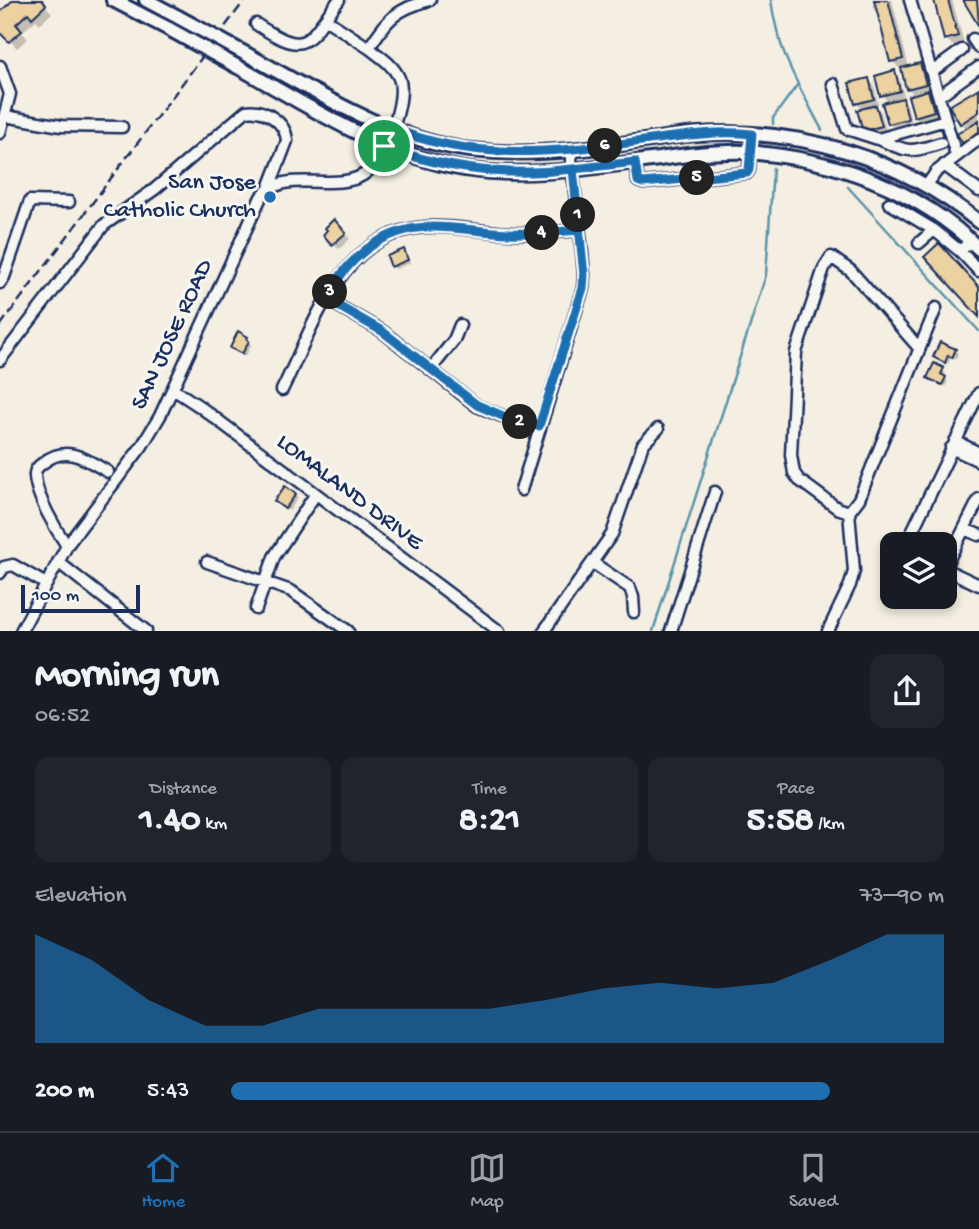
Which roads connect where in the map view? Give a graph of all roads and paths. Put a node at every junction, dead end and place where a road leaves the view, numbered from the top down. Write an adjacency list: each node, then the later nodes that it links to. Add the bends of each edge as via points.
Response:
1 (113, 0): 24 (main road, bridge)
2 (145, 0): 18 (main road, bridge)
3 (339, 0): 6 (street)
4 (430, 0): 8 (street, via 392,15)
5 (910, 0): 12 (street)
6 (324, 19): 7 (street, via 308,40 291,44); 8 (street)
7 (256, 24)
8 (369, 48): 18 (street, via 393,68 401,83 401,102)
9 (962, 50): 12 (street)
10 (0, 66): 15 (street, via 10,94)
11 (979, 66): 14 (street)
12 (932, 72): 14 (street)
13 (833, 84): 21 (street, via 847,129)
14 (939, 96): 16 (street)
15 (5, 116): 17 (street, via 61,126); 19 (street)
16 (946, 120): 21 (street); 27 (street)
17 (122, 127)
18 (392, 128): 24 (street); 25 (main road, via 470,150)
19 (0, 133)
20 (752, 134): 25 (main road, via 698,134); 26 (main road); 31 (main road, via 804,141 864,157)
21 (878, 139): 23 (street, via 907,151)
22 (979, 139): 27 (street)
23 (941, 143)
24 (384, 146): 30 (main road, via 464,169 527,173); 32 (street, via 371,170 353,180)
25 (570, 150): 30 (street)
26 (750, 153): 28 (main road); 28 (street, via 747,173 643,183 638,181); 39 (main road, via 805,160 870,180 929,208)
27 (956, 155): 29 (street)
28 (635, 162): 30 (main road)
29 (944, 165): 31 (street); 33 (street)
30 (573, 169): 37 (street)
31 (926, 185): 36 (main road)
32 (269, 188): 48 (street, SAN JOSE ROAD, via 287,132 280,122 255,110 246,111 155,189 104,225); 50 (street, SAN JOSE ROAD)
33 (979, 191)
34 (69, 202): 43 (street, via 30,201)
35 (889, 203): 38 (street)
36 (979, 222)
37 (579, 230): 44 (street, via 406,230 368,247 337,279); 53 (street, via 583,288)
38 (934, 230): 40 (street); 41 (street)
39 (976, 241): 41 (street)
40 (919, 243)
41 (960, 251): 42 (street)
42 (979, 271)
43 (1, 279)
44 (326, 299): 49 (street, via 382,331); 51 (street)
45 (936, 307): 47 (street)
46 (460, 325): 49 (street)
47 (919, 348): 63 (street, via 859,499); 63 (street, via 850,271 831,257 796,352 791,455 799,480)
48 (0, 360)
49 (431, 369): 53 (street, via 477,405)
50 (173, 390): 61 (street, LOMALAND DRIVE); 68 (street, SAN JOSE ROAD, via 142,446)
51 (282, 390)
52 (979, 393): 55 (street)
53 (539, 426): 59 (street)
54 (658, 429): 72 (street, via 643,444 621,513)
55 (953, 444): 56 (street); 57 (street); 65 (street)
56 (979, 453)
57 (979, 461)
58 (108, 471): 68 (street, via 71,453 53,456 37,468 38,489)
59 (521, 490)
60 (715, 492): 86 (street)
61 (315, 495): 76 (street, via 283,540); 81 (street, LOMALAND DRIVE)
62 (977, 505): 64 (street)
63 (849, 512): 87 (street, via 854,571)
64 (964, 528): 66 (street); 67 (street)
65 (912, 532)
66 (979, 536)
67 (957, 542)
68 (67, 546): 70 (street, SAN JOSE ROAD)
69 (0, 557): 73 (street)
70 (58, 562): 77 (street, SAN JOSE ROAD); 83 (street)
71 (207, 562): 76 (street)
72 (593, 563): 80 (street, via 630,589); 85 (street)
73 (13, 565): 75 (street); 77 (street)
74 (957, 572): 78 (street)
75 (0, 573)
76 (264, 582): 79 (street); 84 (street, via 291,591)
77 (46, 584): 82 (street, SAN JOSE ROAD)
78 (979, 585)
79 (256, 608)
80 (634, 612)
81 (492, 629)
82 (21, 631)
83 (146, 631)
84 (348, 631)
85 (544, 631)
86 (671, 631)
87 (828, 631)

